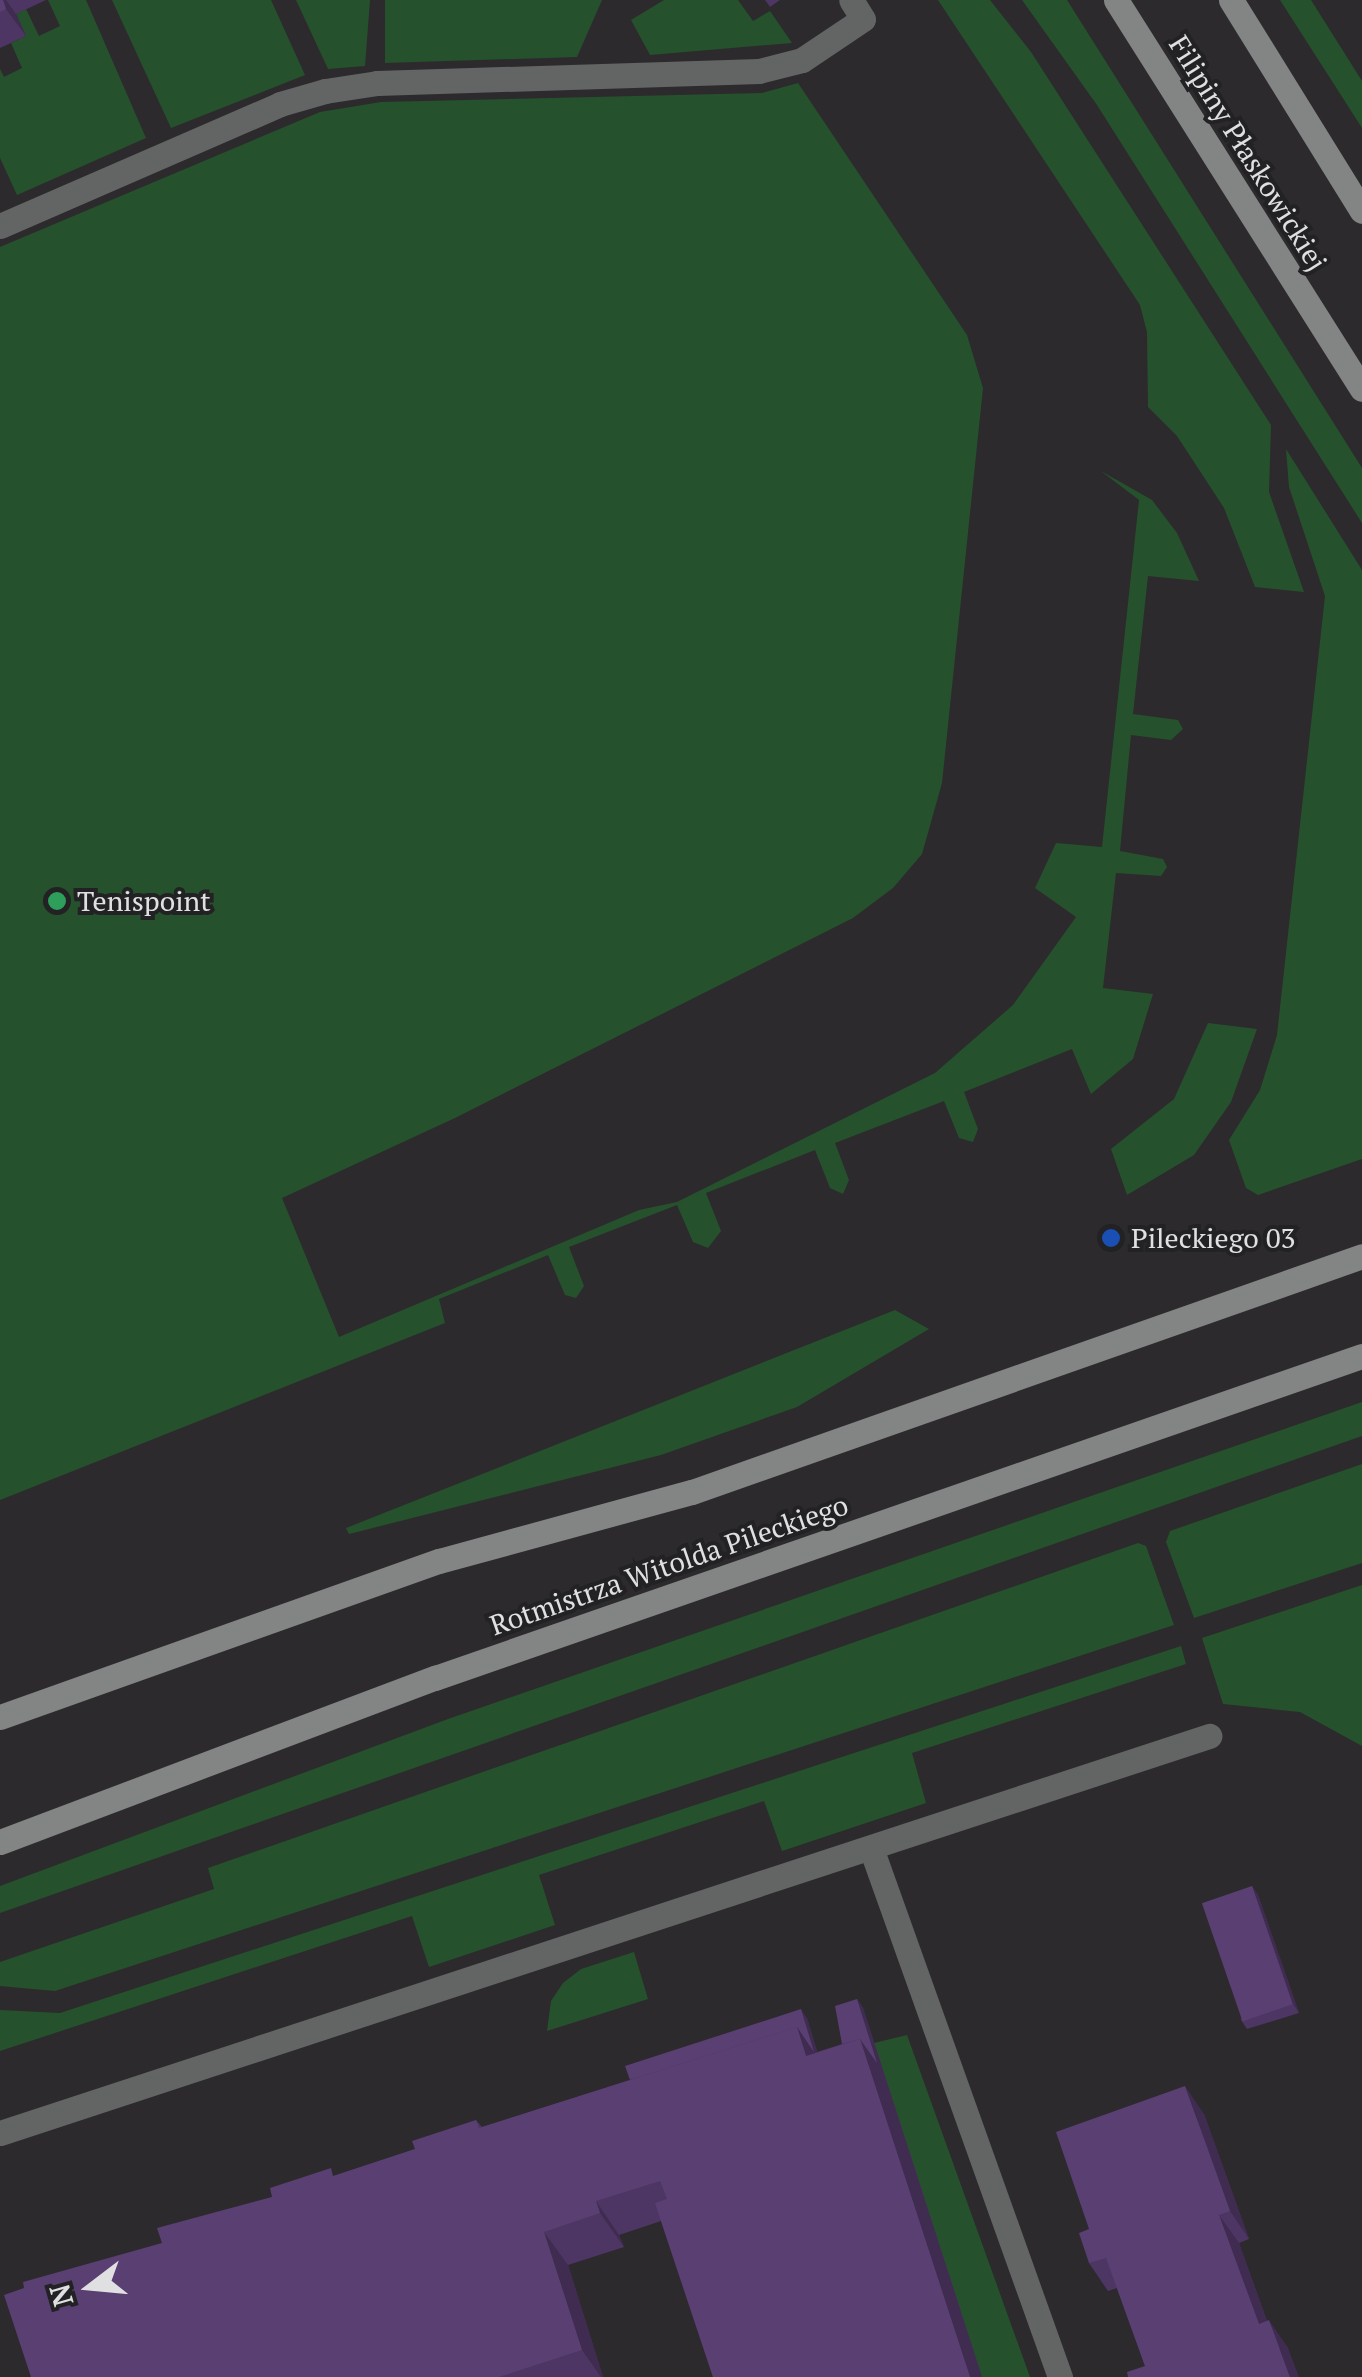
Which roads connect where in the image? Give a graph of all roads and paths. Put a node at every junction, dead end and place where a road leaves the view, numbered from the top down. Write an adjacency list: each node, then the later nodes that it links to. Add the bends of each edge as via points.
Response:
1 (851, 0): 5 (street, via 863,19 802,60 759,71 377,83 321,92)
2 (1116, 0): 6 (main road, Filipiny Płaskowickiej)
3 (1231, 0): 4 (main road)
4 (1362, 211)
5 (0, 226)
6 (1362, 389)
7 (1362, 1256): 9 (main road, via 692,1492 438,1560)
8 (1362, 1356): 11 (main road, Rotmistrza Witolda Pileckiego, via 435,1678)
9 (0, 1716)
10 (1209, 1736): 12 (street)
11 (0, 1842)
12 (871, 1848): 13 (street); 14 (street)
13 (0, 2133)
14 (1060, 2377)

